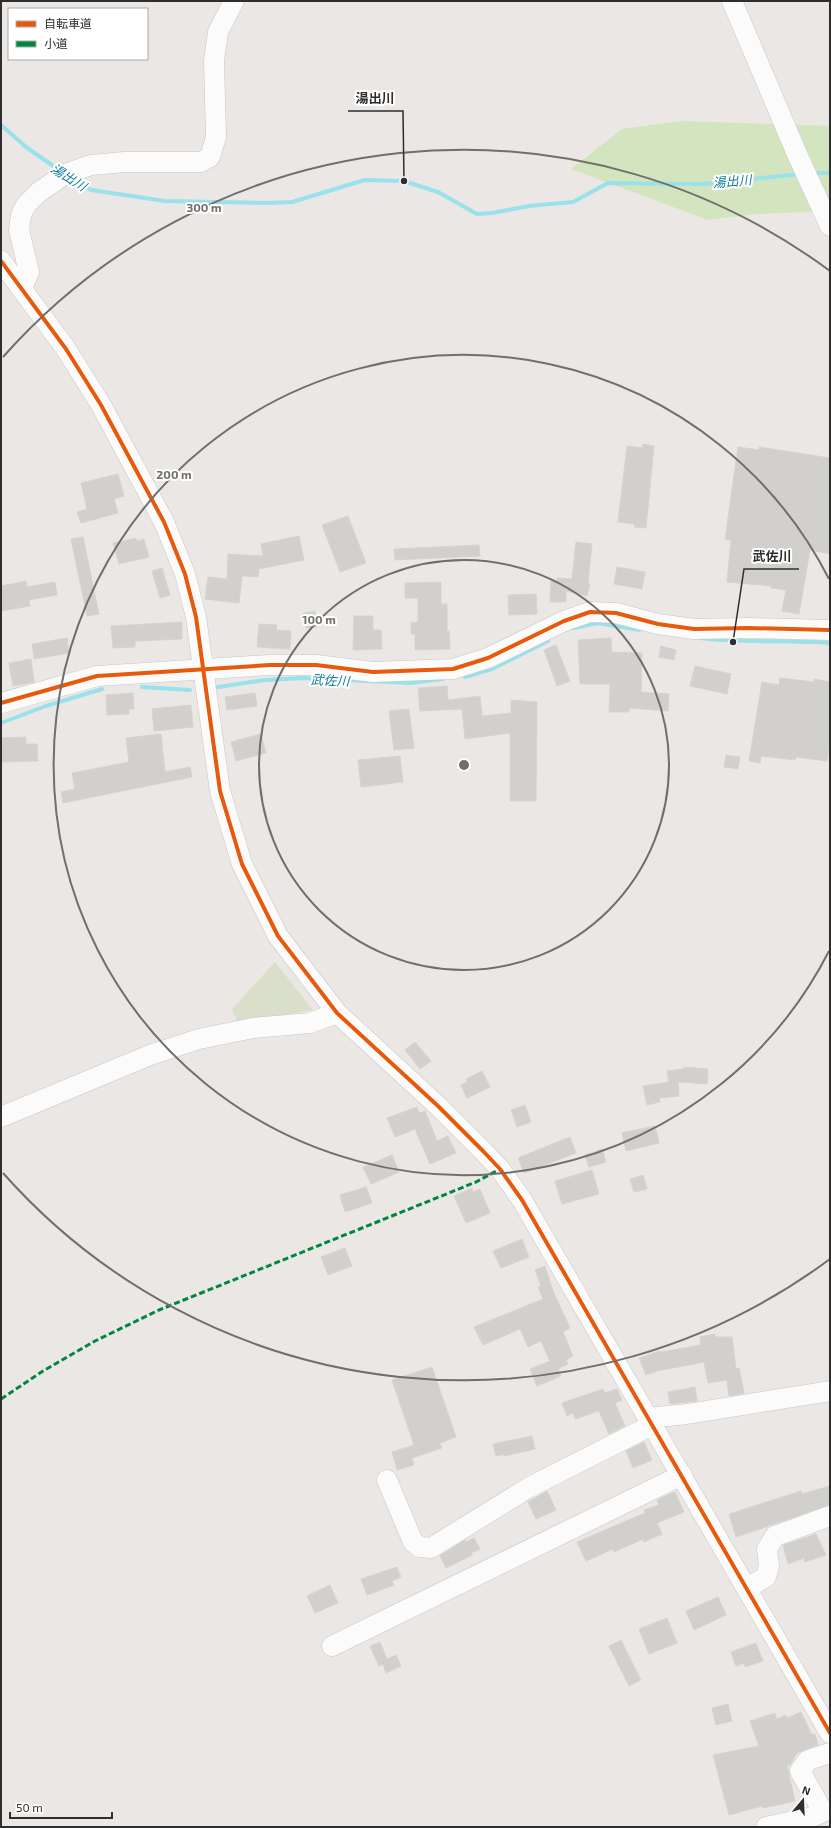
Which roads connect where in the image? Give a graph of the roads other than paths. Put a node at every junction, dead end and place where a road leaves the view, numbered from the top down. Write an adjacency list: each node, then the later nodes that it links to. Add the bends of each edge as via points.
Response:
1 (234, 1): 5 (street, via 218,32 214,61 216,138 210,157 201,162 125,162 91,165 65,174 39,192 26,205 21,215 19,230 29,272)
2 (732, 1): 3 (street)
3 (830, 226)
4 (1, 261): 5 (street)
5 (22, 288): 7 (street, via 66,349 101,405 164,522 185,574 196,617)
6 (830, 630): 7 (street, via 694,629 658,624 616,613 590,612 564,621 488,658 454,669 373,672 316,665 270,665)
7 (204, 669): 8 (street, via 97,676); 9 (street, via 220,791 242,864 278,936)
8 (1, 703)
9 (337, 1013): 10 (street, via 310,1023 253,1028 199,1039 150,1055); 12 (street, via 438,1106 500,1169 541,1232)
10 (1, 1117)
11 (830, 1391): 12 (street)
12 (650, 1422): 13 (street); 14 (street, via 528,1488 431,1548 420,1547 413,1542)
13 (682, 1476): 16 (street); 17 (street)
14 (387, 1480)
15 (830, 1516): 16 (street, via 775,1536 767,1549 769,1566 766,1577)
16 (747, 1588): 18 (street)
17 (332, 1646)
18 (830, 1732)
19 (830, 1753): 20 (street, via 808,1760 800,1771)
20 (826, 1812): 21 (street)
21 (766, 1827)

